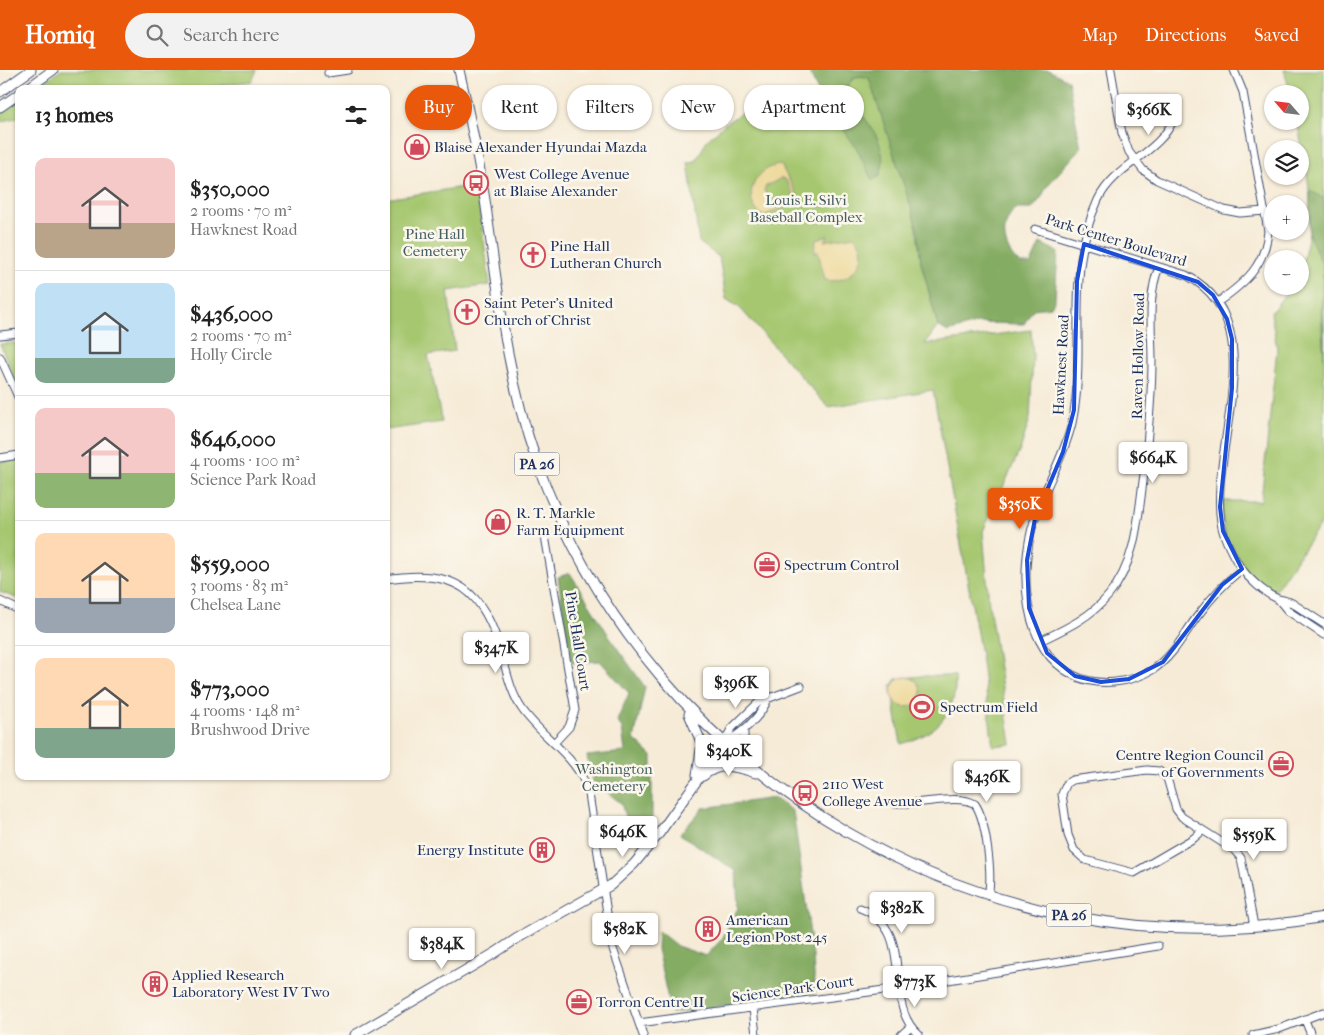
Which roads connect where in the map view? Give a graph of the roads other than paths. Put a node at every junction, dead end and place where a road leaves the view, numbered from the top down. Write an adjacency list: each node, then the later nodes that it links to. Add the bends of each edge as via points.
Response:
1 (31, 70): 9 (main road)
2 (53, 70): 8 (main road)
3 (348, 70): 7 (street)
4 (459, 70): 40 (main road, PA 26, via 481,173 509,363 535,459 564,528 602,598 626,635)
5 (1110, 70): 13 (street, via 1122,133)
6 (1234, 70): 14 (street, via 1243,92)
7 (328, 73)
8 (32, 85)
9 (0, 92)
10 (15, 97): 11 (main road)
11 (0, 107)
12 (1174, 118): 13 (street, Hawknest Road, via 1165,135)
13 (1134, 161): 15 (street, via 1157,180 1224,210 1240,213); 18 (street, Hawknest Road, via 1117,174 1102,193)
14 (1264, 206)
15 (1264, 211)
16 (1035, 229): 18 (street, Park Center Boulevard)
17 (1266, 240): 20 (street, via 1260,264 1243,284)
18 (1084, 244): 19 (street, Park Center Boulevard); 37 (street, Hawknest Road, via 1077,281 1074,410 1063,452 1040,504 1028,544 1027,594)
19 (1159, 267): 20 (street, Park Center Boulevard, via 1198,282); 37 (street, Raven Hollow Road, via 1152,296 1150,426 1137,527 1129,560 1116,586 1099,606 1069,627)
20 (1218, 302): 28 (street, Park Center Boulevard, via 1228,319 1232,352 1220,519 1227,542)
21 (15, 333): 22 (street)
22 (0, 335)
23 (0, 357): 24 (street)
24 (15, 390)
25 (15, 456): 26 (street)
26 (0, 458)
27 (545, 536): 43 (street, Pine Hall Court, via 575,710 569,726)
28 (1242, 569): 30 (street, Park Center Boulevard, via 1260,588); 37 (street, Hawknest Road, via 1213,596 1170,655 1138,676 1109,682 1084,680 1060,666)
29 (390, 578): 43 (street, via 433,576 454,583 475,597 492,622 518,703)
30 (1277, 598): 35 (street, Park Center Boulevard, via 1290,602); 36 (street, Park Center Boulevard, via 1288,611)
31 (0, 601): 33 (street)
32 (0, 606): 34 (street)
33 (15, 608)
34 (15, 609)
35 (1324, 624)
36 (1324, 635)
37 (1040, 641)
38 (801, 686): 39 (street)
39 (768, 699): 41 (street); 42 (street, via 759,702 731,729)
40 (686, 707): 42 (main road, PA 26); 45 (main road, via 702,744 701,764)
41 (746, 727): 42 (street, via 738,736); 44 (street, via 742,738 744,748)
42 (724, 743): 44 (main road, PA 26); 45 (main road)
43 (554, 744): 48 (street, via 586,784)
44 (762, 774): 45 (main road, via 726,765 707,772); 49 (main road, PA 26, via 823,819 891,857)
45 (694, 785): 48 (main road, via 643,855)
46 (895, 803): 49 (street, via 914,805 960,799 974,804 979,810 984,836 990,886)
47 (1202, 831): 47 (street, via 1179,814 1166,778 1159,771 1072,780 1063,791 1068,834 1074,850 1085,860 1127,872 1143,869); 52 (street, via 1234,850 1241,858)
48 (603, 890): 58 (street, via 614,956); 60 (main road)
49 (988, 895): 52 (main road, PA 26, via 1081,918 1132,925)
50 (860, 908): 54 (street, via 878,919 891,937)
51 (1324, 917): 52 (main road, PA 26)
52 (1254, 926)
53 (1158, 946): 54 (street, Science Park Court, via 1038,968)
54 (899, 988): 55 (street, Science Park Court); 59 (street)
55 (753, 1008): 58 (street, Science Park Court); 62 (street)
56 (1324, 1012): 57 (street)
57 (1305, 1020): 65 (street); 66 (street)
58 (639, 1023): 61 (street)
59 (911, 1026): 63 (street); 64 (street)
60 (355, 1035)
61 (643, 1035)
62 (756, 1035)
63 (901, 1035)
64 (919, 1035)
65 (1253, 1035)
66 (1311, 1035)

